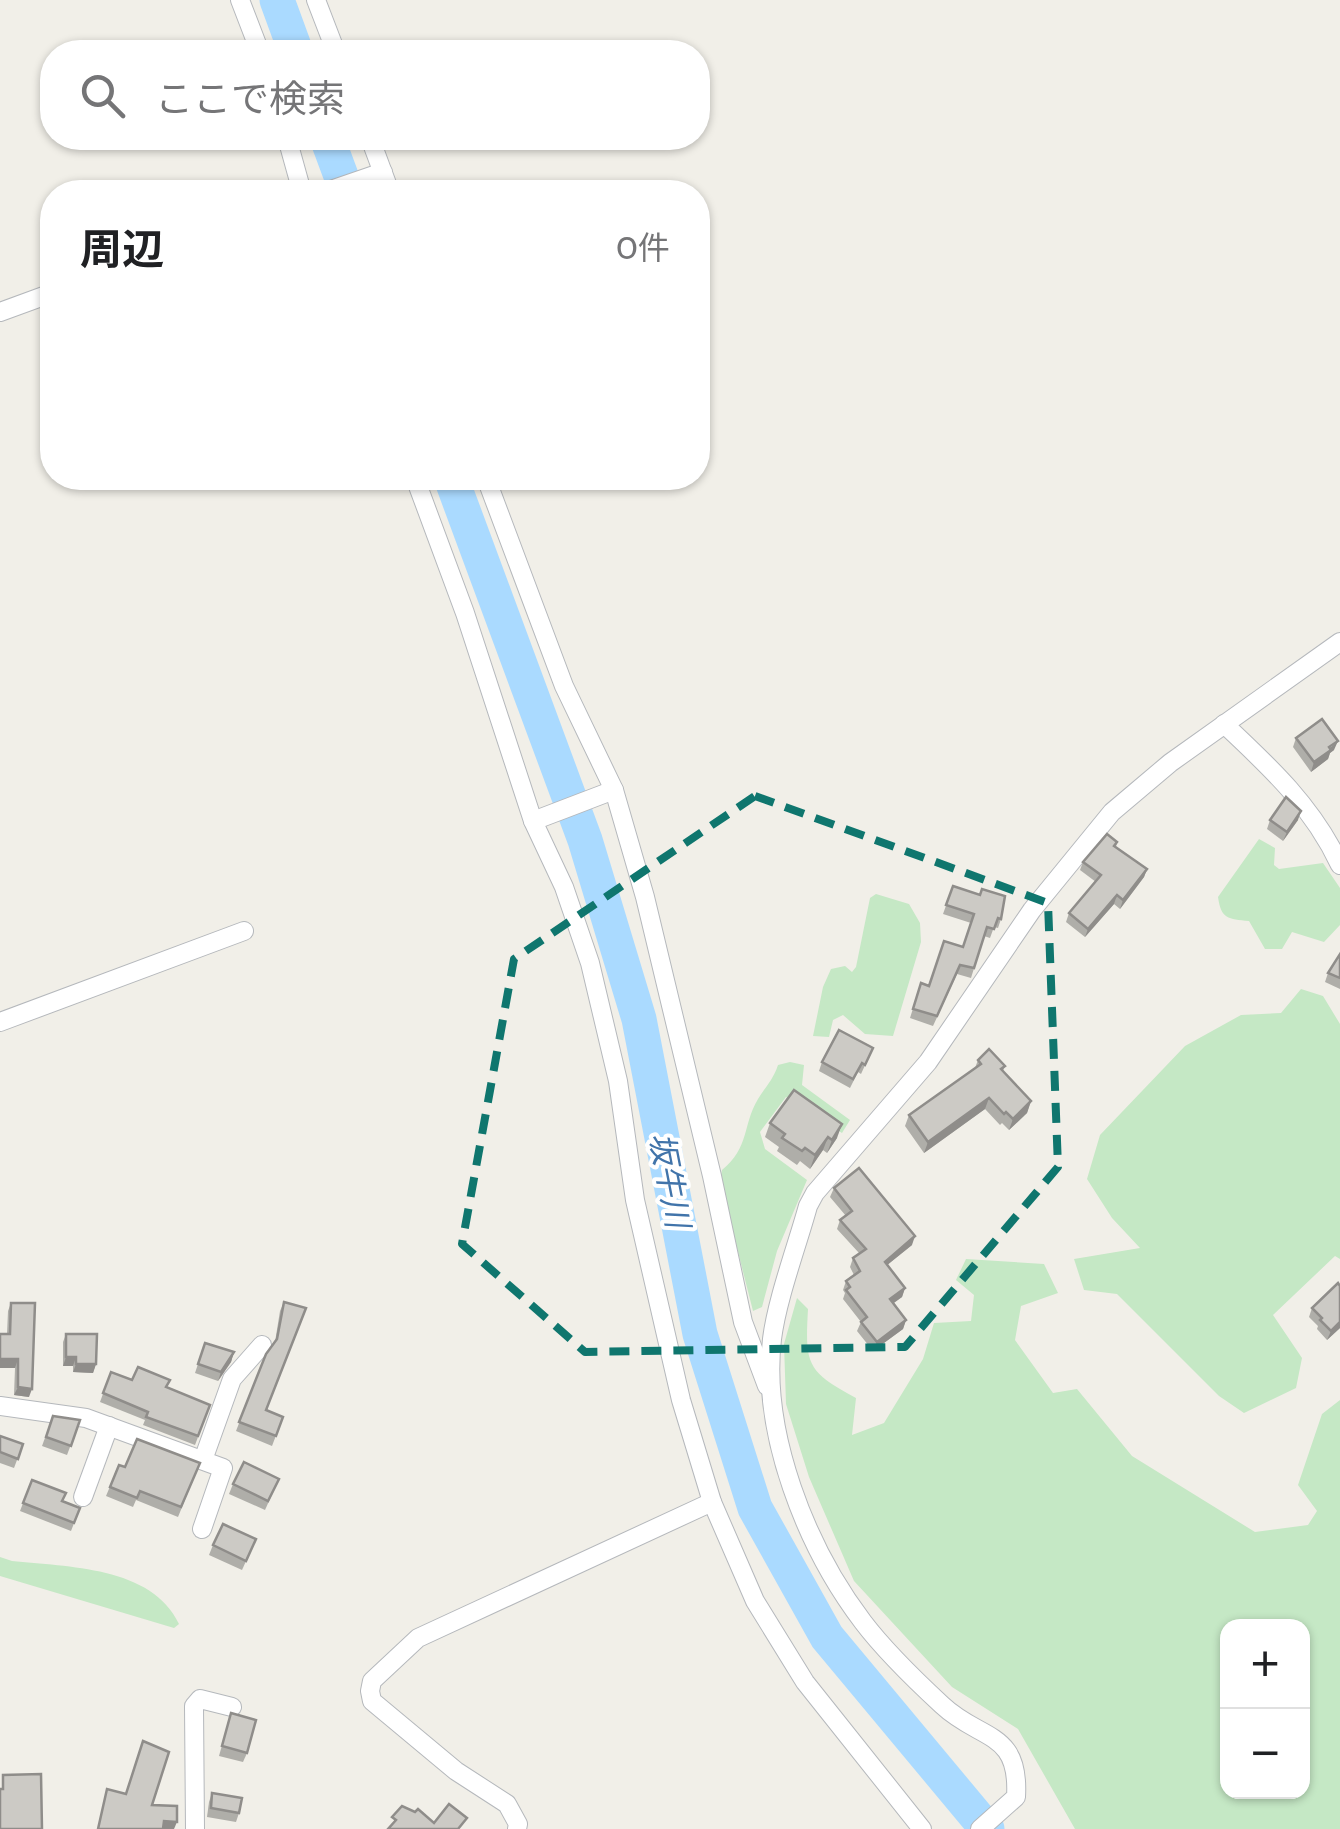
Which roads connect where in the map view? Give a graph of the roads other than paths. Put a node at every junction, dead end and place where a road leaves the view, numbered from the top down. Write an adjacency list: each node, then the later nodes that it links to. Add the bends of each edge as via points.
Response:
1 (240, 0): 3 (street)
2 (316, 0): 4 (street)
3 (255, 40)
4 (331, 40)
5 (290, 150): 8 (street)
6 (375, 150): 7 (street)
7 (383, 172): 9 (street); 10 (street)
8 (299, 180)
9 (360, 180)
10 (386, 180)
11 (40, 297): 12 (street)
12 (0, 312)
13 (419, 490): 18 (street)
14 (490, 490): 17 (street)
15 (1340, 642): 16 (street)
16 (1224, 724): 19 (street, via 1282,778); 23 (street, via 1112,812 1032,910 928,1062 815,1193 772,1336)
17 (605, 793): 18 (street); 23 (street, via 645,897 743,1322)
18 (540, 818): 28 (street, via 590,962 618,1081 635,1200)
19 (1340, 865)
20 (244, 931): 21 (street)
21 (0, 1022)
22 (262, 1345): 26 (street, via 232,1379)
23 (770, 1395): 34 (street, via 790,1482 835,1582 865,1626 944,1708 1014,1759 1016,1797)
24 (0, 1406): 25 (street)
25 (109, 1426): 26 (street); 27 (street)
26 (203, 1460): 29 (street, via 223,1468)
27 (83, 1497)
28 (712, 1502): 32 (street, via 418,1638 372,1680 372,1701 507,1804); 33 (street, via 755,1601 806,1682)
29 (202, 1529)
30 (232, 1707): 31 (street, via 200,1699 194,1706)
31 (196, 1829)
32 (517, 1829)
33 (922, 1829)
34 (980, 1829)

